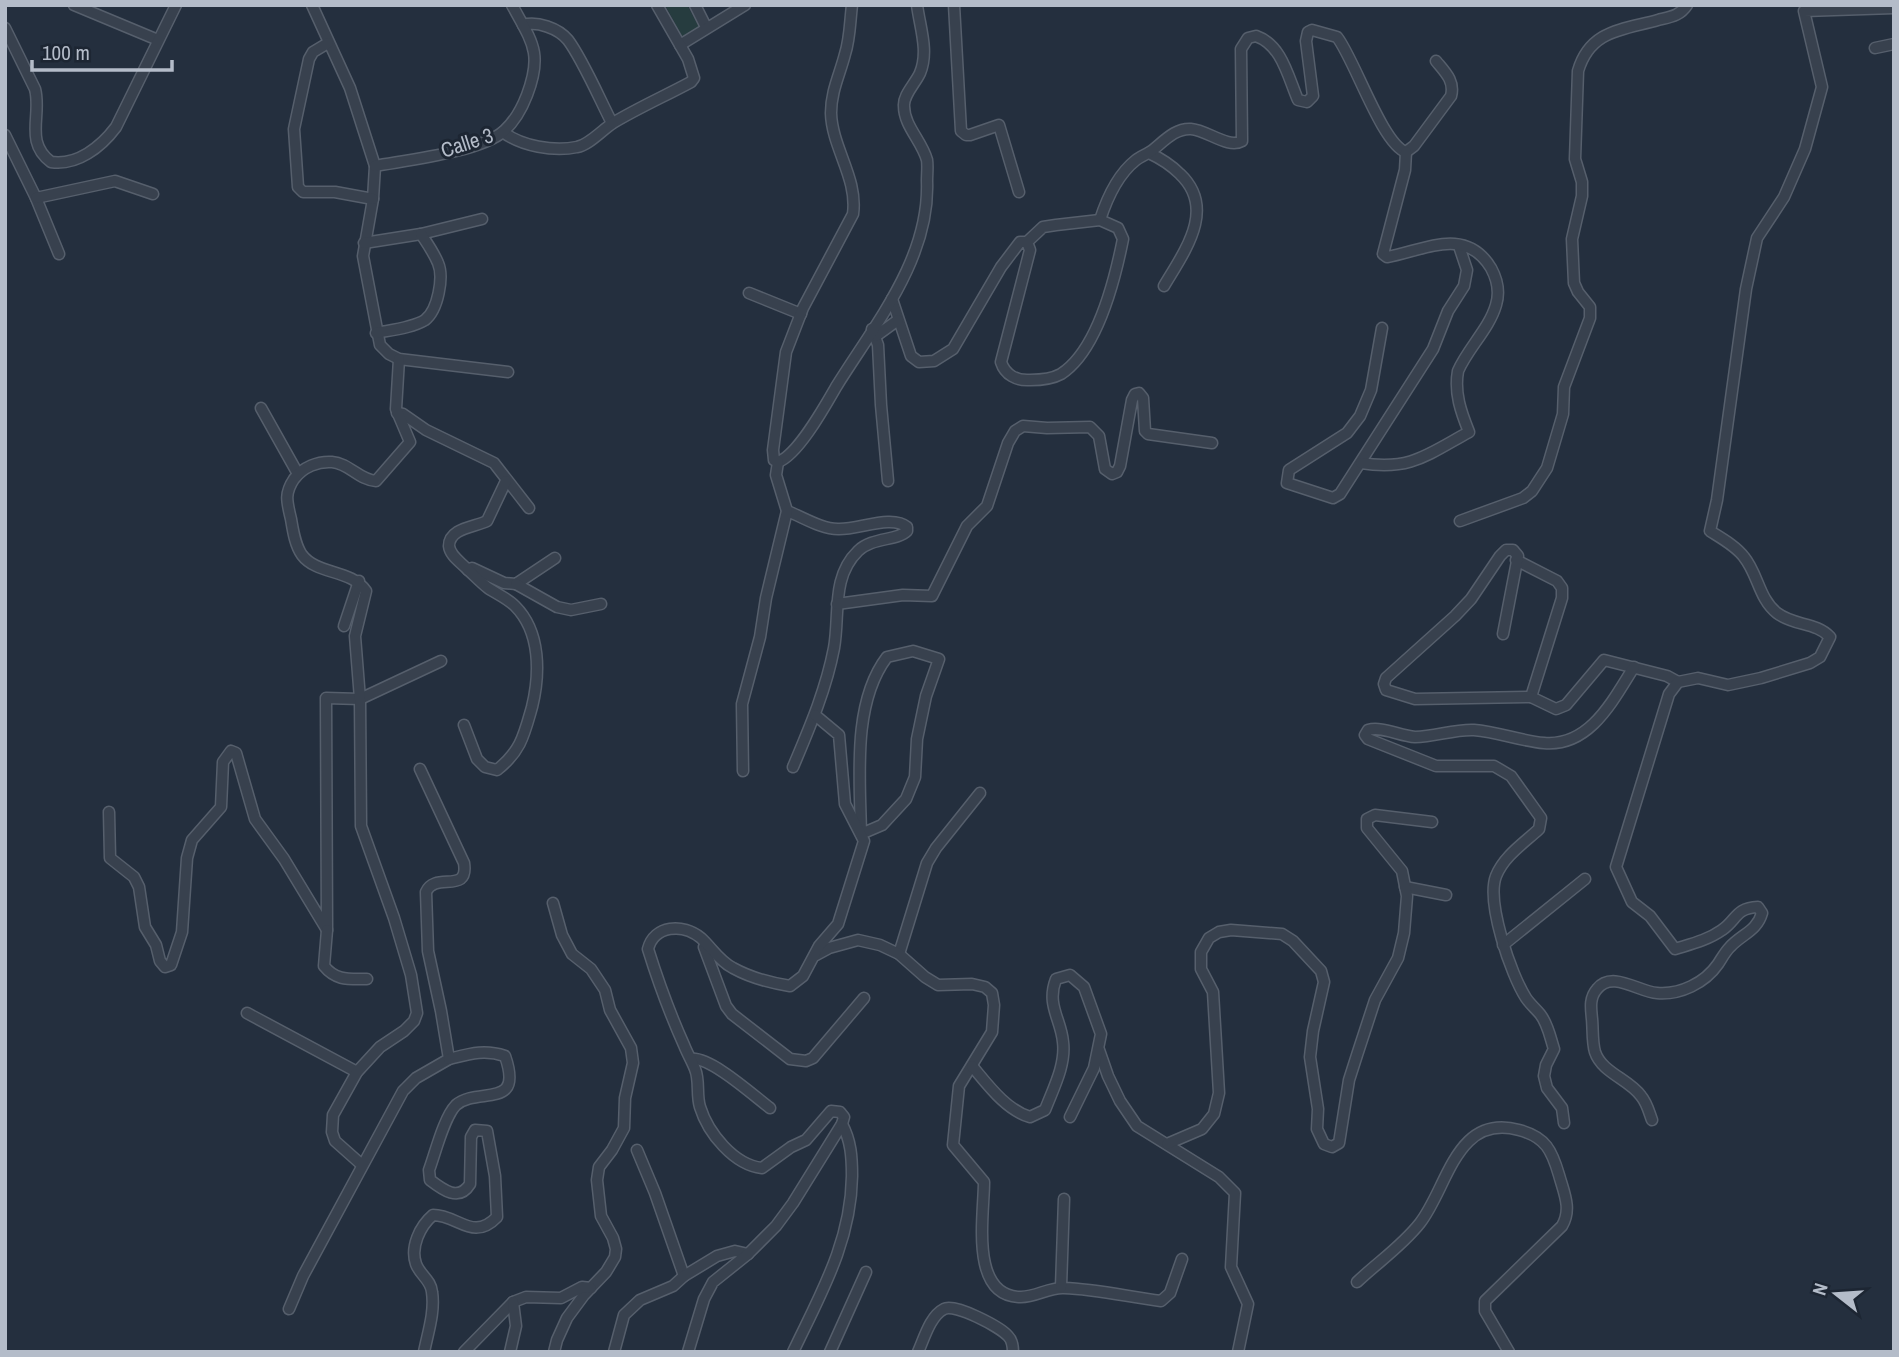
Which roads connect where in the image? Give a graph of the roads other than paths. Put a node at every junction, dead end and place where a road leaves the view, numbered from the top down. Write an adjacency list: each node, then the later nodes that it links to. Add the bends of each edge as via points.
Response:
1 (74, 5): 16 (street)
2 (176, 5): 16 (street)
3 (312, 5): 17 (street)
4 (512, 5): 13 (street, Calle 3)
5 (657, 5): 19 (street)
6 (695, 5): 14 (street)
7 (745, 5): 14 (street)
8 (852, 5): 42 (street, via 831,114 855,203)
9 (917, 5): 41 (street, via 925,49 903,109 927,159 928,191 916,249)
10 (954, 5): 28 (street, via 961,131 970,135 999,125)
11 (1687, 5): 59 (street, via 1678,15 1614,32 1590,45 1582,57 1575,159 1582,196 1572,239 1574,283 1590,307 1590,318 1564,387 1563,414 1540,479 1523,498)
12 (1894, 8): 71 (street, via 1804,11 1822,87 1805,149 1784,197 1757,238 1710,531 1744,557 1776,612 1789,621 1822,628 1830,637 1820,657 1810,663 1761,678 1728,685 1698,678)
13 (523, 24): 22 (street, via 546,26 567,38); 23 (street, Calle 3, via 535,50 536,65 522,109)
14 (706, 27): 19 (street)
15 (5, 28): 16 (street, via 35,89 34,128 41,151 51,162 65,164 106,141)
16 (158, 40)
17 (328, 43): 27 (street, via 350,88); 31 (street, via 309,59 295,119 300,191)
18 (1894, 44): 20 (street)
19 (680, 45): 22 (street, via 693,72 691,82)
20 (1875, 48)
21 (1436, 61): 25 (street, via 1451,80 1451,96)
22 (612, 123): 23 (street, via 579,147 560,149 517,140)
23 (503, 132): 27 (street, Calle 3, via 466,148)
24 (6, 143): 30 (street)
25 (1406, 152): 26 (street, via 1393,142 1342,43 1334,35 1312,30 1306,41 1310,101 1298,100 1285,64 1270,45 1252,36 1241,50 1242,141 1233,143 1185,129); 37 (street, via 1383,254 1396,256 1436,243)
26 (1149, 153): 33 (street, via 1121,174); 39 (street, via 1184,177 1197,202 1193,234)
27 (375, 166): 31 (street)
28 (1019, 192)
29 (153, 194): 30 (street, via 115,181)
30 (36, 198): 38 (street)
31 (373, 199): 36 (street)
32 (482, 219): 34 (street)
33 (1100, 220): 35 (street, via 1043,228); 35 (street, via 1118,228 1123,239 1103,316 1072,365 1050,379 1020,380 1005,371 1001,362 1030,250)
34 (421, 234): 36 (street); 46 (street, via 439,264 440,283 431,313 413,325)
35 (1027, 242): 43 (street, via 1020,242 1008,258 964,333 943,356 923,363 915,359)
36 (364, 243): 46 (street)
37 (1459, 246): 53 (street, via 1467,270 1464,286 1433,349); 53 (street, via 1478,252 1496,277 1496,305 1461,363 1456,383 1468,432 1406,465)
38 (59, 254)
39 (1164, 286)
40 (749, 293): 42 (street)
41 (892, 299): 43 (street); 45 (street)
42 (801, 314): 52 (street, via 786,352 773,450)
43 (898, 320): 45 (street)
44 (1382, 328): 53 (street, via 1371,390 1360,416 1347,433 1289,470 1287,483 1334,498)
45 (874, 332): 52 (street, via 823,409); 56 (street)
46 (376, 334): 47 (street, via 385,351)
47 (399, 359): 48 (street); 50 (street)
48 (508, 372)
49 (261, 408): 54 (street)
50 (397, 413): 54 (street, via 410,442 376,481 331,462); 55 (street, via 494,463)
51 (1212, 443): 66 (street, via 1147,434 1139,393 1132,400 1120,466 1112,474 1105,469 1099,436 1090,426 1023,426 1008,443 987,506 967,526 932,596)
52 (778, 462): 58 (street, via 776,475)
53 (1361, 463)
54 (298, 474): 63 (street, via 285,498 303,556)
55 (506, 481): 57 (street); 62 (street, via 487,522 458,532 450,541 452,553)
56 (888, 481)
57 (529, 508)
58 (787, 511): 66 (street, via 838,529 888,522 907,527 901,536 859,550 842,573); 78 (street, via 742,704)
59 (1460, 521)
60 (555, 558): 64 (street)
61 (1516, 560): 68 (street); 72 (street, via 1562,588); 72 (street, via 1513,550 1506,550 1471,599 1384,684 1386,690 1415,699)
62 (468, 570): 64 (street); 75 (street, via 516,607 527,624 534,641 538,684 522,743 497,770 477,759)
63 (359, 581): 67 (street); 73 (street, via 366,591 355,636)
64 (516, 584): 65 (street, via 557,607 572,610)
65 (601, 604)
66 (837, 604): 74 (street, via 834,648)
67 (344, 626)
68 (1503, 634)
69 (441, 661): 73 (street)
70 (1634, 667): 71 (street); 72 (street, via 1604,660 1566,705 1556,709); 89 (street, via 1598,722 1559,742 1545,744 1476,730 1418,737 1375,728 1365,735 1436,766 1494,766 1511,776 1541,818 1539,829 1507,858 1493,886)
71 (1678, 682): 104 (street, via 1669,694 1616,867 1632,902 1650,916 1675,949 1724,929 1746,908 1758,907 1762,913 1752,931 1727,949 1703,980 1691,986 1656,993 1617,981 1596,989 1591,1001 1595,1052 1640,1094)
72 (1531, 697)
73 (360, 699): 87 (street, via 326,698); 96 (street, via 361,826 394,918)
74 (815, 715): 76 (street); 82 (street, via 839,735 845,804)
75 (464, 724)
76 (793, 767)
77 (420, 769): 94 (street, via 465,871 458,881 433,883 426,892 428,951)
78 (743, 771)
79 (979, 793): 90 (street, via 927,863)
80 (109, 812): 87 (street, via 110,858 134,877 145,927 160,961 165,967 171,965 182,932 192,840 220,807 223,762 230,751 236,753 255,819)
81 (1432, 822): 84 (street, via 1375,815 1367,819 1367,828 1402,871)
82 (861, 834): 82 (street, via 882,825 906,799 915,777 926,696 939,659 913,651 887,657 877,670 859,735); 91 (street, via 863,848 838,924)
83 (1585, 879): 89 (street)
84 (1405, 887): 85 (street); 107 (street, via 1404,933 1398,958 1375,1000 1349,1080 1339,1143 1332,1147 1324,1144 1317,1129 1310,1057 1324,982 1321,971 1282,934 1231,930 1209,938 1201,952 1201,970 1213,992 1219,1093 1214,1114 1202,1129)
85 (1446, 895)
86 (553, 903): 117 (street, via 572,954 591,969 605,990 610,1010 631,1048 633,1063 624,1128 597,1180 601,1216 613,1238 615,1257)
87 (327, 930): 92 (street, via 324,966 343,979)
88 (701, 938): 91 (street, via 732,967 769,983 790,986 803,976); 93 (street, via 726,1006 790,1059 813,1058); 99 (street, via 664,929 650,940 648,949)
89 (1503, 946): 105 (street, via 1526,999 1548,1027 1553,1049 1544,1076 1562,1108)
90 (899, 954): 91 (street, via 858,940); 100 (street, via 938,985 972,984 992,993 992,1032)
91 (813, 956)
92 (367, 979)
93 (864, 998)
94 (441, 1011): 96 (street); 98 (street)
95 (247, 1013): 101 (street)
96 (417, 1013): 101 (street, via 404,1031 380,1047)
97 (1099, 1049): 100 (street, via 1101,1034 1084,988 1070,975 1056,979 1052,988 1053,1011 1063,1042 1062,1066 1045,1110 1030,1117 1018,1114); 103 (street); 107 (street, via 1120,1101 1137,1126)
98 (449, 1059): 109 (street, via 403,1091); 120 (street, via 490,1051 505,1056 510,1072 506,1088 499,1094 456,1105 429,1170 430,1180 446,1192 467,1190 471,1137 475,1130 487,1131 498,1217 480,1228 433,1215 420,1229 416,1266 430,1282 433,1313)
99 (691, 1059): 102 (street, via 711,1065); 106 (street, via 705,1120 750,1167 762,1168 806,1140 831,1111 841,1112)
100 (972, 1066): 116 (street, via 959,1086 953,1145 984,1182 984,1266 992,1282 1008,1294 1021,1297)
101 (357, 1072): 109 (street, via 333,1115 331,1132)
102 (770, 1108)
103 (1070, 1117)
104 (1652, 1120)
105 (1564, 1123)
106 (842, 1124): 111 (street, via 793,1203); 126 (street, via 852,1151 850,1213 832,1269)
107 (1167, 1144): 130 (street, via 1219,1177 1235,1193 1231,1267 1248,1304)
108 (637, 1150): 114 (street)
109 (362, 1165): 119 (street)
110 (1064, 1199): 116 (street)
111 (748, 1254): 114 (street, via 735,1251 717,1256); 125 (street, via 713,1282 699,1310)
112 (1182, 1259): 116 (street, via 1170,1293 1161,1301)
113 (866, 1272): 127 (street)
114 (684, 1276): 124 (street, via 630,1308)
115 (1357, 1282): 131 (street, via 1420,1223 1463,1146 1483,1131 1517,1129 1532,1134 1552,1153 1567,1218 1485,1301 1485,1311)
116 (1061, 1287)
117 (591, 1288): 118 (street, via 582,1287 561,1298 526,1297); 123 (street, via 567,1318)
118 (513, 1302): 121 (street); 122 (street, via 516,1326)
119 (289, 1309)
120 (424, 1352)
121 (464, 1352)
122 (510, 1352)
123 (554, 1352)
124 (614, 1352)
125 (688, 1352)
126 (793, 1352)
127 (830, 1352)
128 (918, 1352): 129 (street, via 934,1320 944,1309 952,1308 1009,1336)
129 (1013, 1352)
130 (1238, 1352)
131 (1509, 1352)

